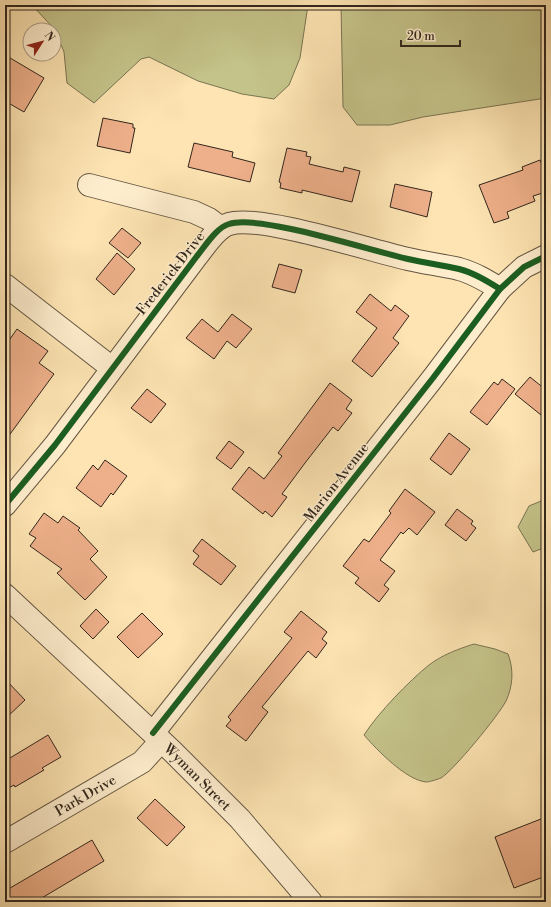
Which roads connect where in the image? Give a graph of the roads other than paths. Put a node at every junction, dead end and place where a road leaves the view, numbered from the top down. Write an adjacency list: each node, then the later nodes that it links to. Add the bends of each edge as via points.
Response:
1 (89, 185): 2 (street, via 194,212 210,219)
2 (221, 228): 5 (street, Frederick Drive, via 237,222 283,228 459,269); 6 (street, Frederick Drive)
3 (546, 256): 5 (street, Marion Avenue, via 524,267)
4 (5, 285): 6 (street)
5 (500, 289): 9 (street, Marion Avenue)
6 (112, 368): 7 (street, Frederick Drive, via 55,445)
7 (5, 505)
8 (5, 595): 9 (street, Wyman Street)
9 (157, 737): 10 (street, Park Drive, via 142,762); 11 (street, Wyman Street, via 240,819)
10 (5, 842)
11 (310, 902)

